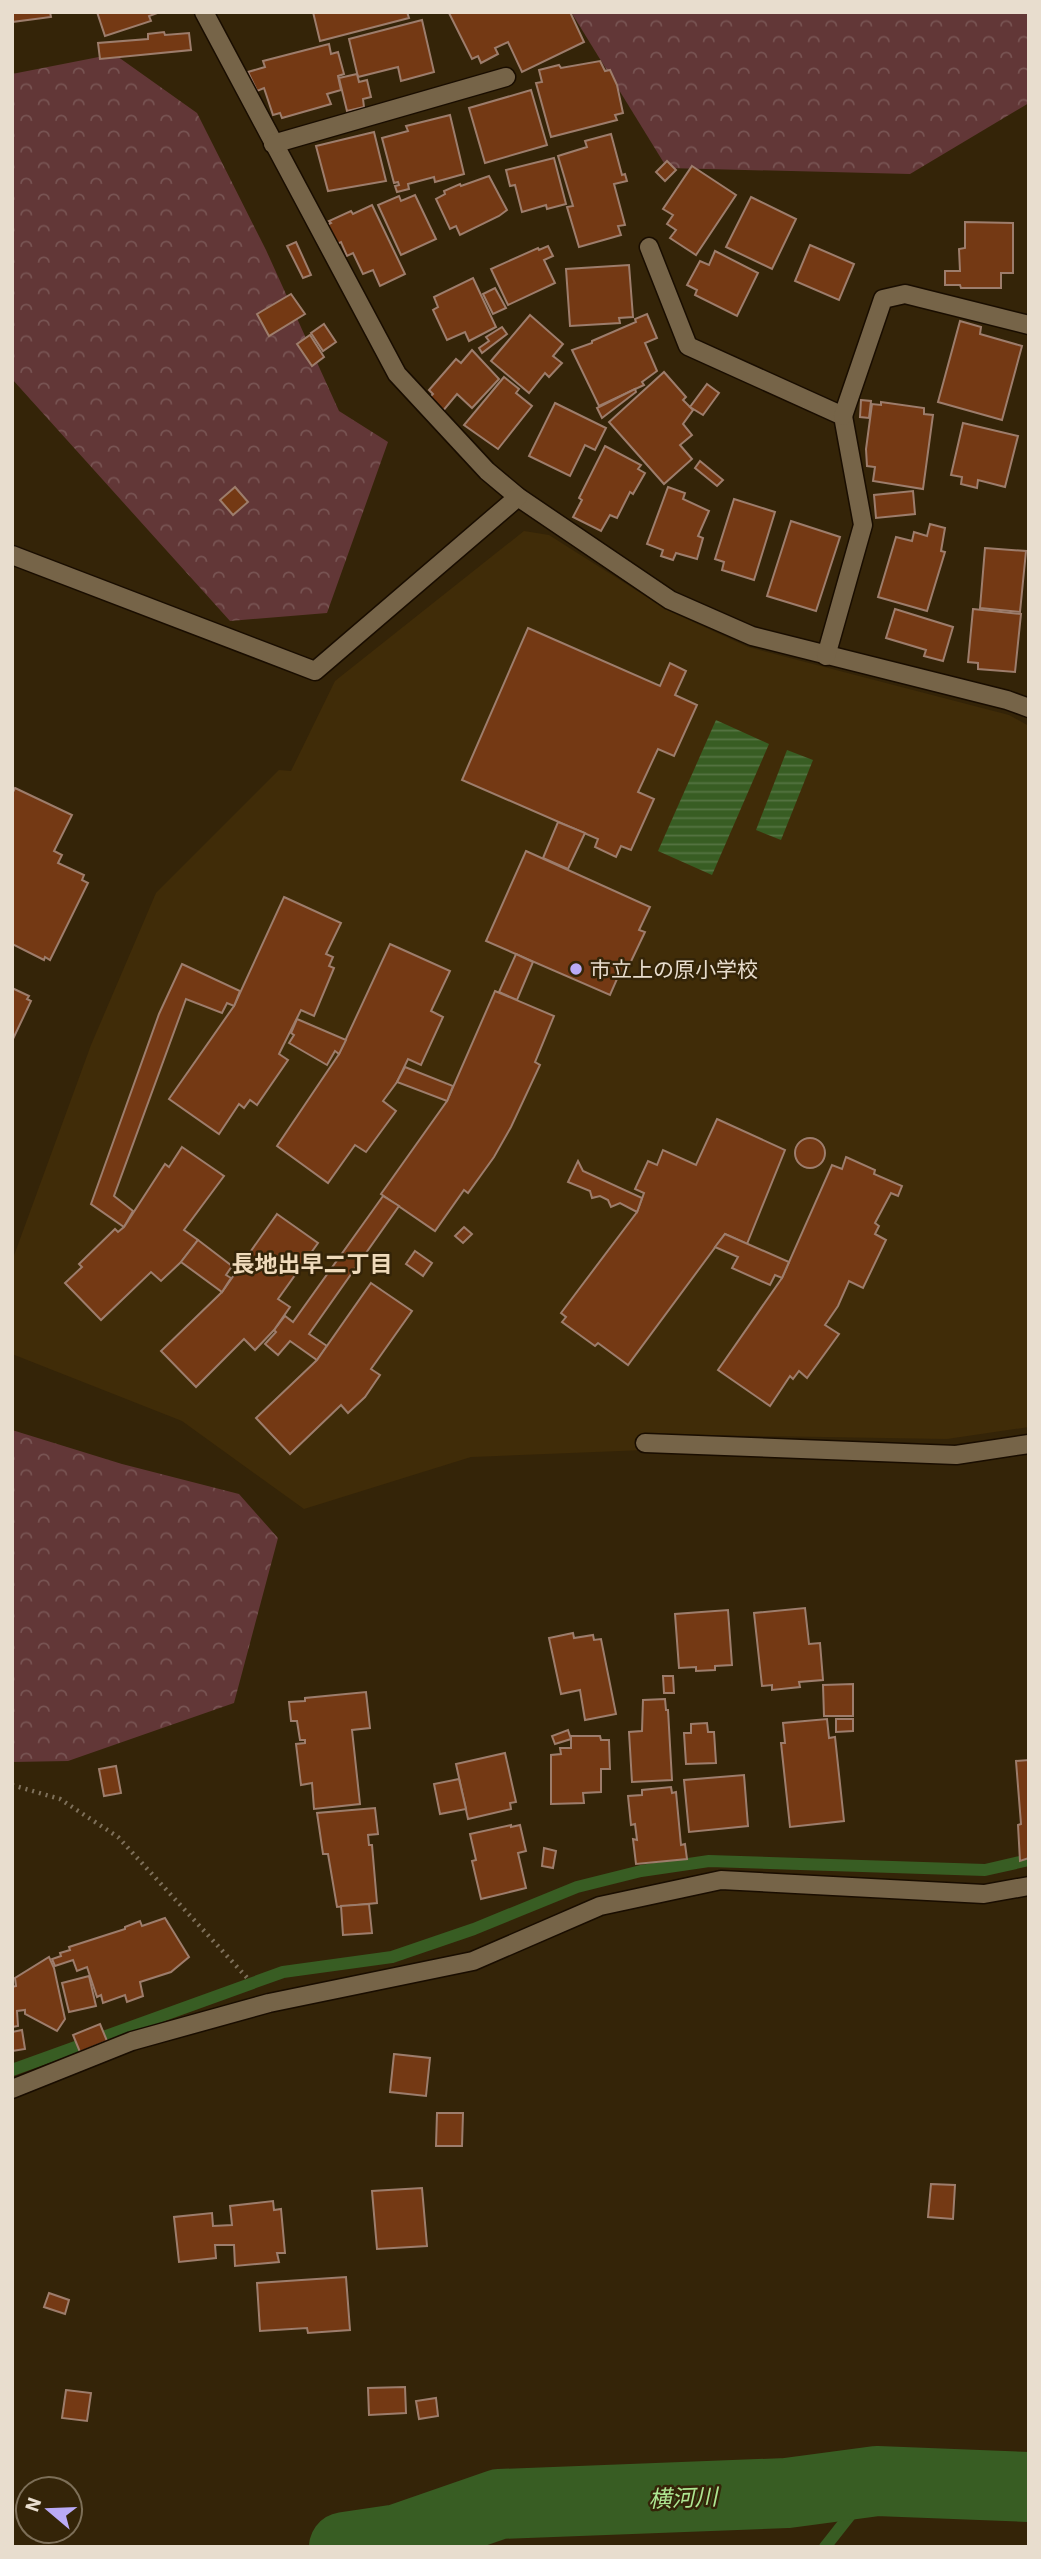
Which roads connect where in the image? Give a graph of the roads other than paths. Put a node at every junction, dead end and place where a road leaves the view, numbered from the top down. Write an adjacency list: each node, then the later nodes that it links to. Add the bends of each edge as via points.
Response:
1 (204, 12): 3 (street)
2 (506, 77): 3 (street)
3 (273, 144): 7 (street, via 397,374)
4 (649, 247): 6 (street, via 688,346)
5 (1029, 325): 6 (street, via 905,294 883,299)
6 (843, 416): 9 (street, via 863,525)
7 (517, 497): 8 (street, via 315,671); 9 (street, via 670,600 752,636)
8 (12, 555)
9 (826, 656): 10 (street)
10 (1029, 708)
11 (645, 1443): 12 (street, via 956,1455)
12 (1029, 1444)
13 (1029, 1886): 14 (street, via 984,1895 721,1880 600,1906 473,1961 269,2003 132,2041)
14 (12, 2088)

